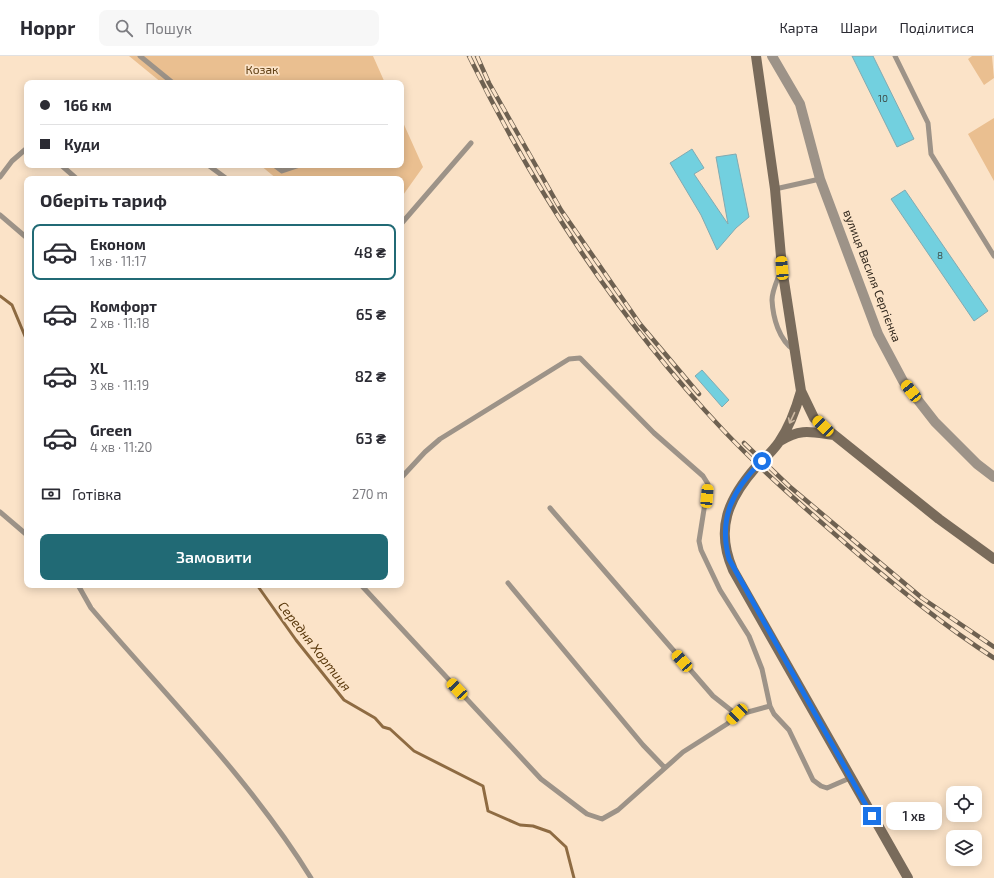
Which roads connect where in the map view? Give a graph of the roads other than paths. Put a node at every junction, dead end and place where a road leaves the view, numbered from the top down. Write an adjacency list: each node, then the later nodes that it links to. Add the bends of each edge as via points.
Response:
1 (140, 56): 5 (lane)
2 (756, 56): 16 (street)
3 (772, 56): 15 (street, вулиця Василя Сергієнка, via 800,104)
4 (894, 56): 20 (lane, via 928,123 931,154)
5 (169, 80)
6 (472, 143): 18 (lane)
7 (24, 151): 14 (lane)
8 (64, 168): 12 (lane)
9 (212, 168): 13 (lane)
10 (277, 168): 11 (lane, via 282,172)
11 (292, 168)
12 (74, 176)
13 (223, 176)
14 (0, 177)
15 (820, 179): 16 (lane); 27 (street, вулиця Василя Сергієнка, via 878,334 903,381 936,422 977,464)
16 (776, 190): 21 (street)
17 (0, 215): 19 (lane)
18 (404, 221)
19 (24, 235)
20 (994, 256)
21 (782, 268): 22 (street); 22 (lane, via 772,299 776,322 785,344)
22 (795, 351): 23 (street)
23 (801, 391): 24 (street, via 814,418); 25 (street, one-way to 25, via 794,416)
24 (834, 435): 25 (street, via 794,433); 31 (street, via 939,519)
25 (779, 442): 38 (street, via 749,475 730,503 724,526 725,546 734,570)
26 (404, 475): 35 (lane, via 425,452 451,431 569,359 580,358 654,433 703,476 708,484 699,541 701,550 720,590 749,636 762,669)
27 (994, 477)
28 (550, 508): 36 (lane, via 713,696)
29 (0, 512): 30 (lane)
30 (24, 532)
31 (994, 559)
32 (508, 583): 37 (lane)
33 (80, 588): 39 (lane, via 91,608 240,780 294,850)
34 (364, 588): 37 (lane, via 541,779 587,814 602,819 618,810)
35 (770, 706): 36 (lane); 38 (lane, via 788,730 813,780 827,788)
36 (737, 714): 37 (lane)
37 (665, 768)
38 (850, 778): 40 (street)
39 (311, 878)
40 (908, 878)

